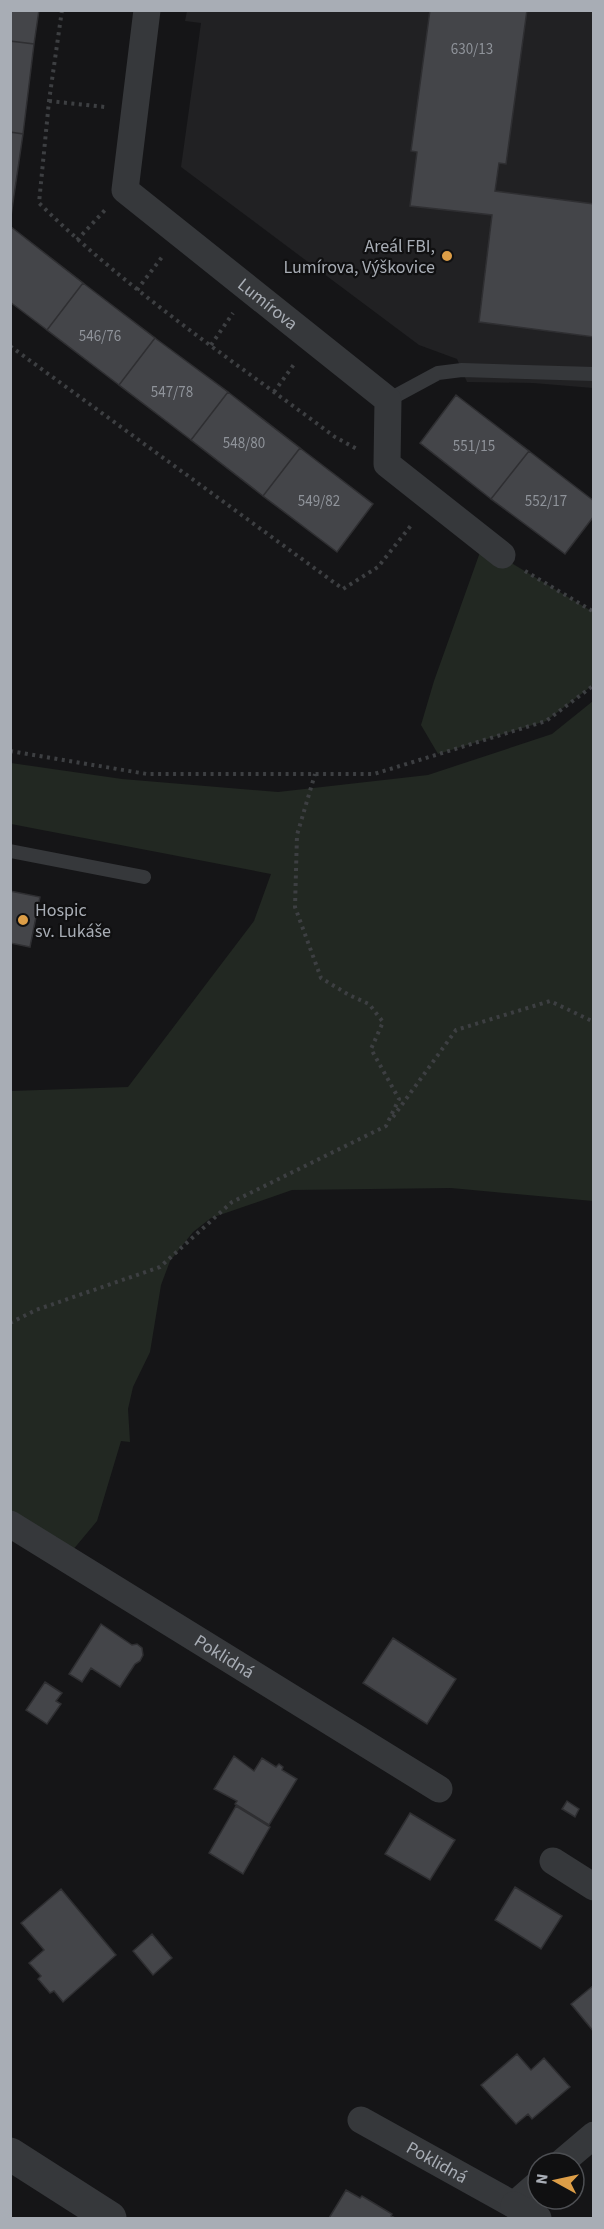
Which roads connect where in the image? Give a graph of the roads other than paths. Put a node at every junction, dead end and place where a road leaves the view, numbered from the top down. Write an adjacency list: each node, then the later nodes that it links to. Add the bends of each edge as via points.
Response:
1 (147, 10): 3 (street, Lumírova, via 125,190)
2 (594, 374): 3 (lane, via 472,370 438,373)
3 (388, 400): 4 (street, via 387,464)
4 (512, 562)
5 (10, 851): 6 (lane)
6 (144, 877)
7 (10, 1524): 8 (street, Poklidná)
8 (438, 1790)
9 (553, 1861): 10 (street)
10 (594, 1887)
11 (361, 2120): 16 (street, Poklidná)
12 (594, 2134): 13 (street)
13 (575, 2151)
14 (10, 2154): 17 (street)
15 (526, 2194): 16 (street)
16 (514, 2205): 18 (street, Poklidná)
17 (110, 2218)
18 (538, 2218)

